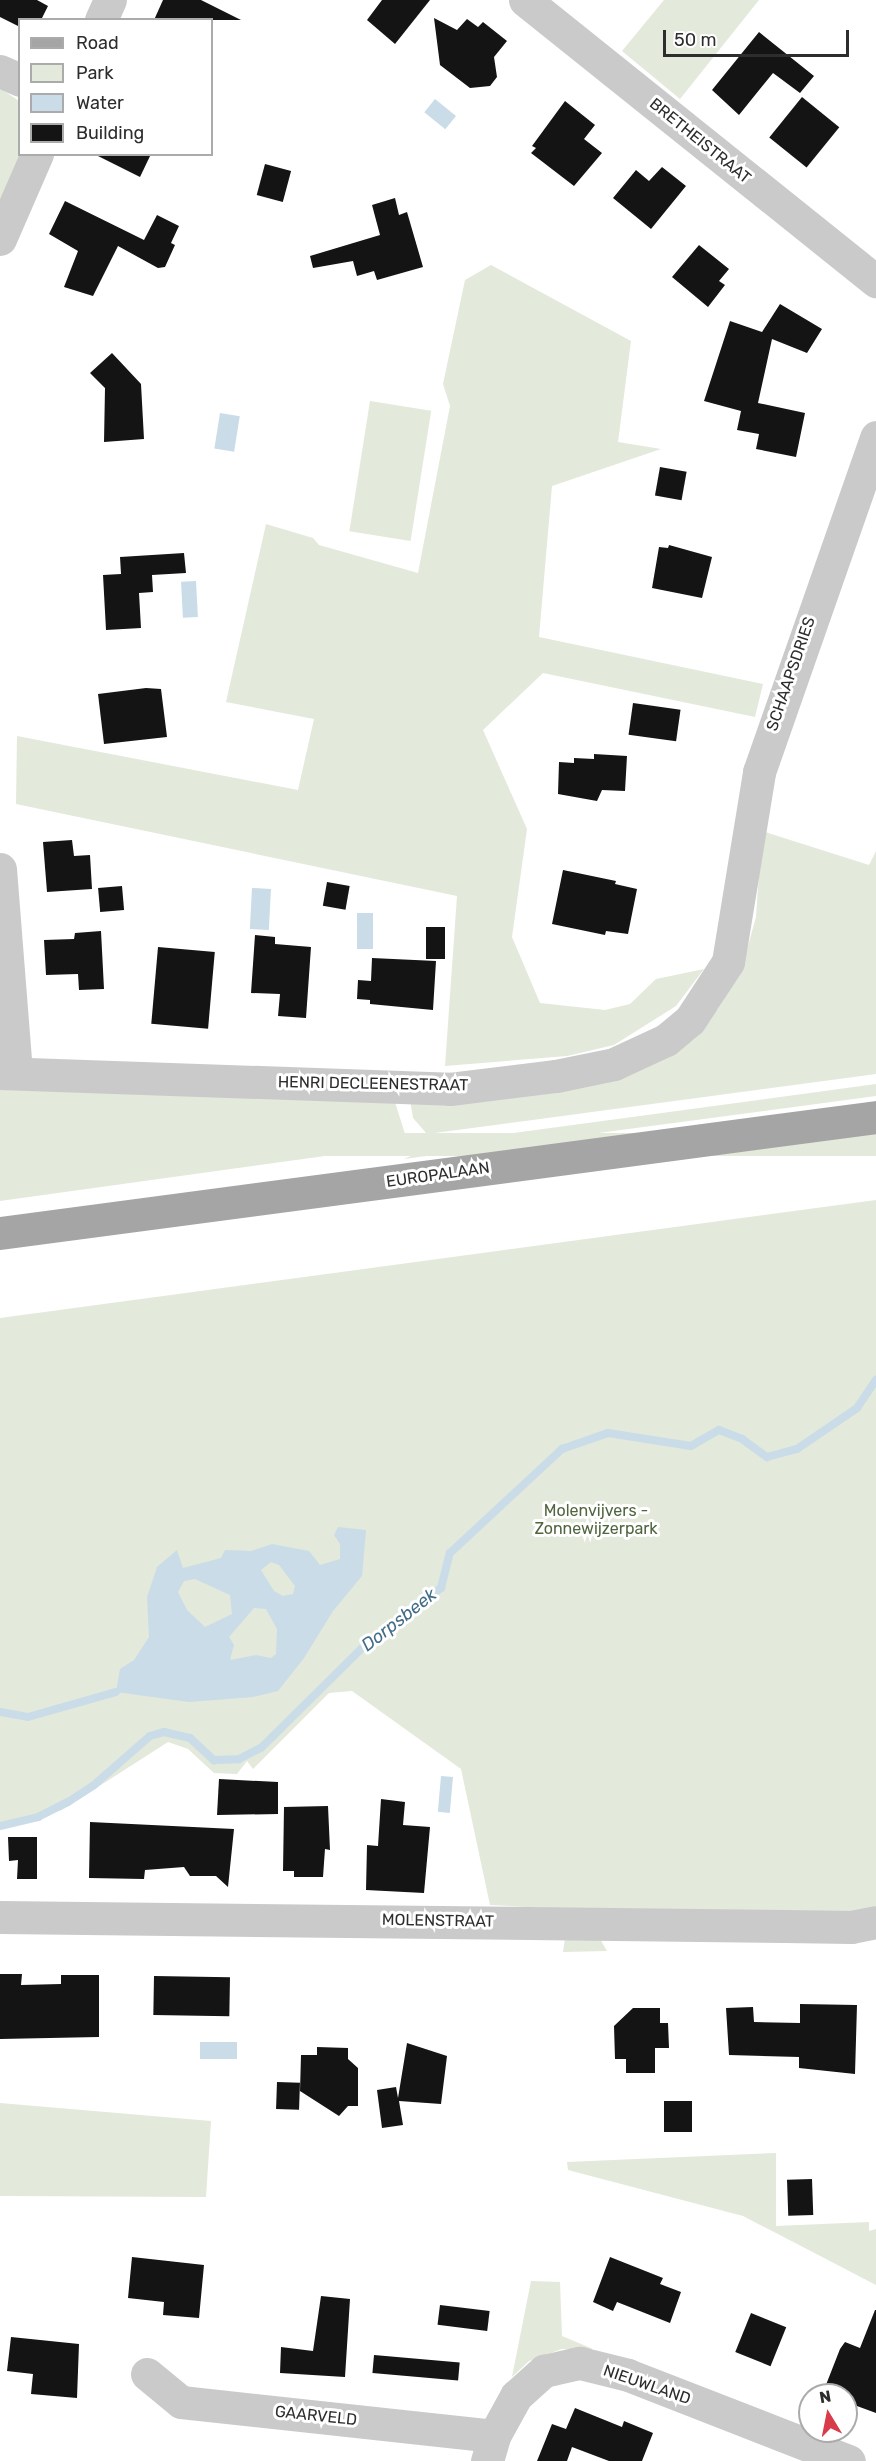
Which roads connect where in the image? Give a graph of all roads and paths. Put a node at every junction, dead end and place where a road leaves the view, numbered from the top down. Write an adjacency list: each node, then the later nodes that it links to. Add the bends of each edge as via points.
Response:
1 (110, 0): 3 (street)
2 (525, 0): 8 (street, BRETHEISTRAAT)
3 (102, 18)
4 (0, 71): 5 (street)
5 (18, 79)
6 (36, 156): 7 (street)
7 (0, 239)
8 (876, 281)
9 (876, 437): 11 (street, SCHAAPSDRIES, via 759,772 744,849)
10 (0, 868): 12 (street)
11 (738, 919): 12 (street, HENRI DECLEENESTRAAT, via 729,962 690,1020 666,1040 614,1064 591,1069 450,1089)
12 (8, 1072)
13 (876, 1117): 14 (main road, EUROPALAAN)
14 (0, 1233)
15 (0, 1917): 16 (street, MOLENSTRAAT, via 851,1927)
16 (876, 1922)
17 (147, 2374): 18 (street, GAARVELD, via 181,2402)
18 (491, 2449): 19 (street, NIEUWLAND, via 516,2396 544,2371 580,2363 628,2375)
19 (849, 2461)

